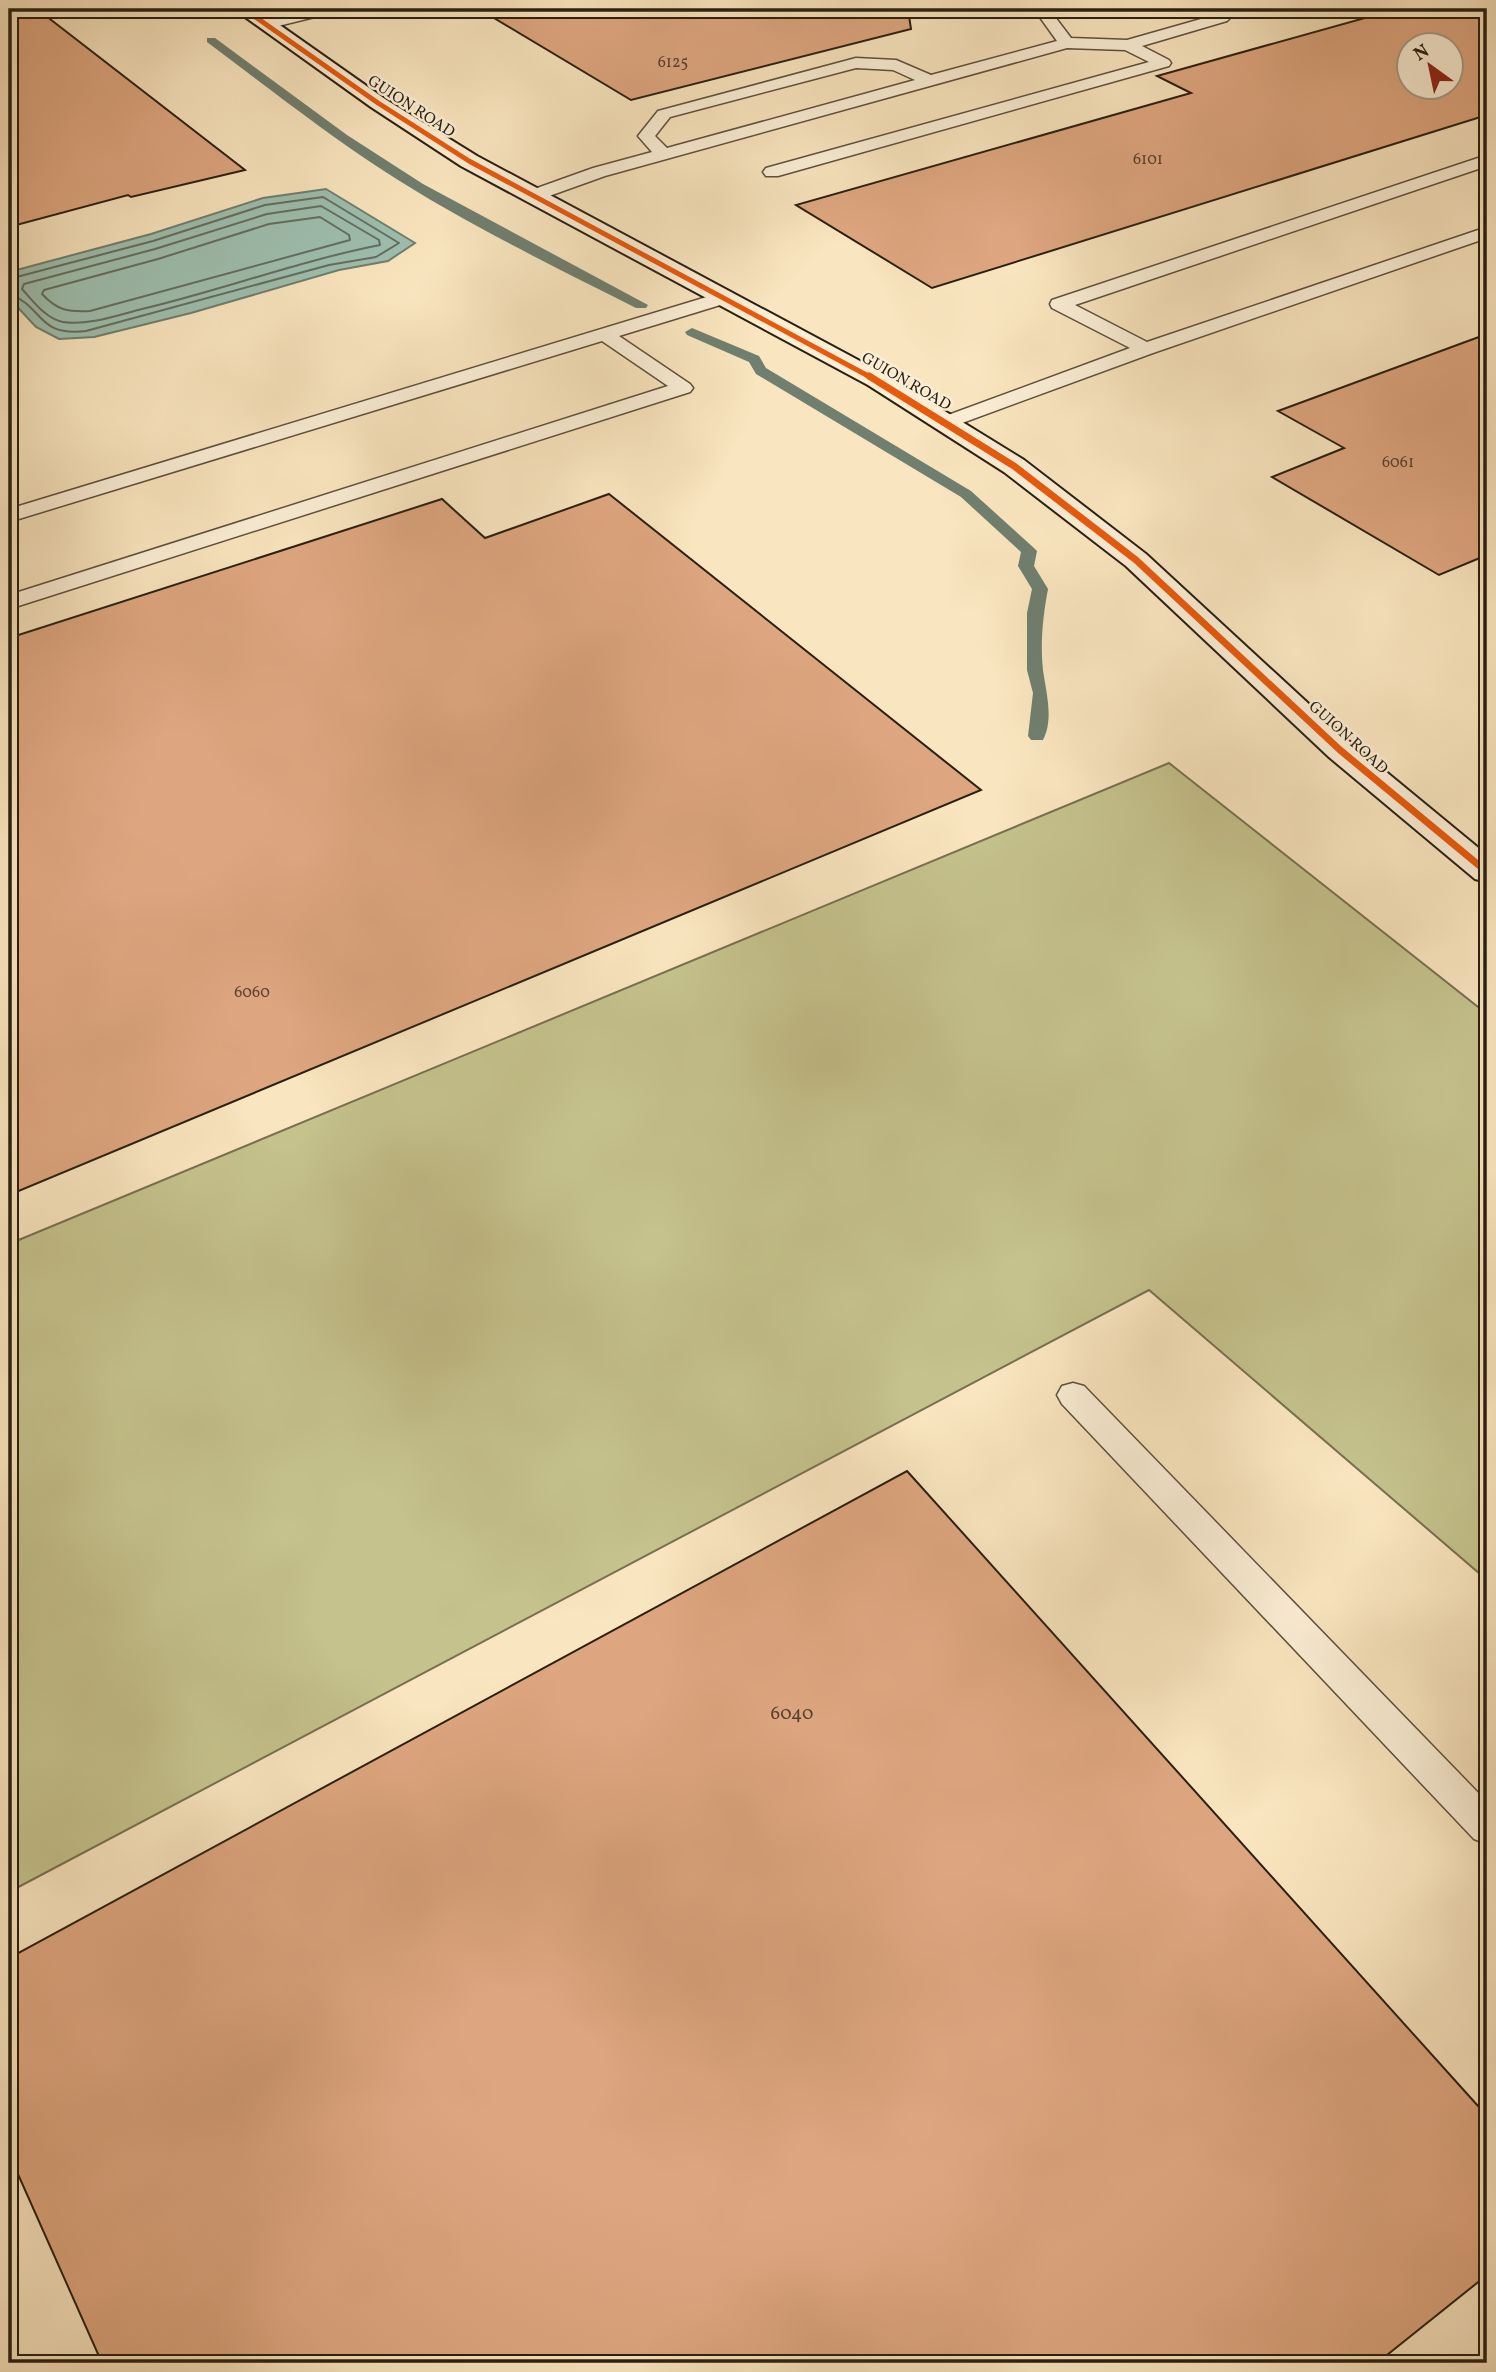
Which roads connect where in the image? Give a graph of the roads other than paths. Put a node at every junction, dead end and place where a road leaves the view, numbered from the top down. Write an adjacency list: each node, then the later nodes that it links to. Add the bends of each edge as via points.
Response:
1 (244, 9): 5 (street, GUION ROAD)
2 (330, 9): 5 (lane)
3 (1041, 9): 6 (lane)
4 (1222, 18): 7 (lane)
5 (266, 24): 12 (street, GUION ROAD, via 404,120)
6 (1066, 43): 7 (lane); 8 (lane)
7 (1128, 45): 11 (lane, via 1163,63)
8 (931, 81): 9 (lane); 9 (lane, via 896,65 856,63 664,114 646,136)
9 (664, 155): 12 (lane)
10 (1487, 160): 16 (lane, via 1059,304)
11 (772, 172)
12 (532, 196): 14 (street, GUION ROAD)
13 (1487, 232): 16 (lane)
14 (723, 298): 15 (lane); 17 (street, GUION ROAD)
15 (604, 334): 18 (lane); 19 (lane, via 682,388)
16 (1146, 349): 17 (lane)
17 (947, 422): 20 (street, GUION ROAD, via 1056,496 1127,552 1340,750)
18 (9, 516)
19 (9, 602)
20 (1487, 872)
21 (1073, 1395): 22 (lane)
22 (1487, 1827)

